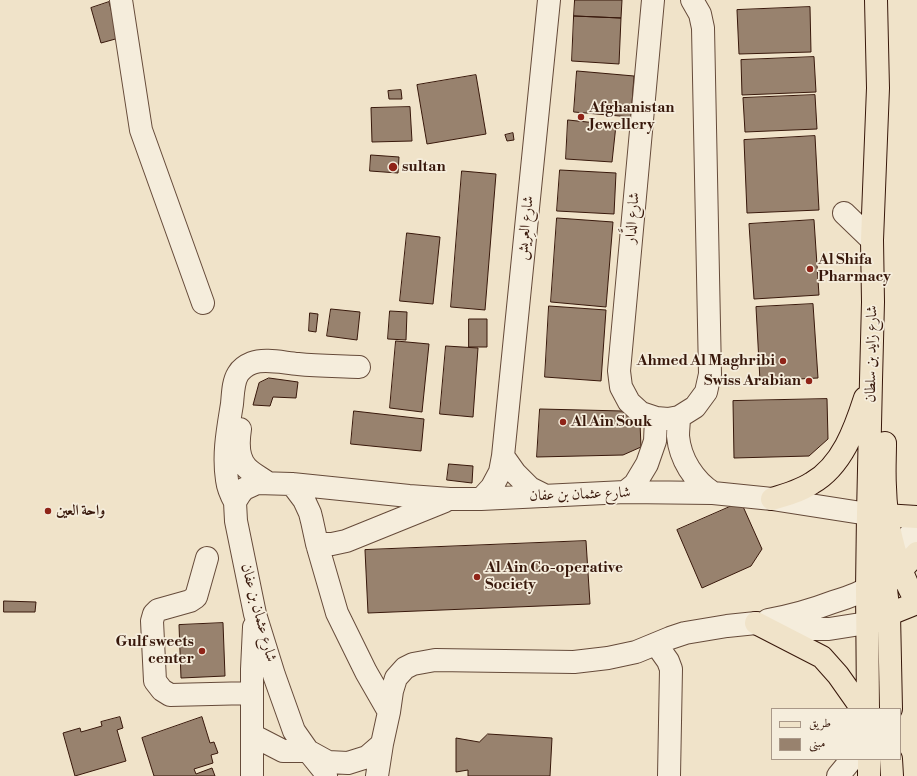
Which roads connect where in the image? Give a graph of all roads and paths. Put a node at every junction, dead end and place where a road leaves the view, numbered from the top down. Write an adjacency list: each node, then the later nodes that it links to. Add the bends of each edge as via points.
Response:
1 (121, 0): 8 (street, via 141,130)
2 (549, 0): 12 (street, شارع العِريش)
3 (653, 0): 11 (street, شارع الدَّار, via 619,371 621,388 629,402 642,413)
4 (692, 0): 10 (street, via 700,14 703,28 710,374 706,392 694,407)
5 (876, 0): 7 (main road, شارع زايد بن سلطان, via 878,88)
6 (844, 213): 7 (street)
7 (872, 240): 9 (main road, شارع زايد بن سلطان)
8 (203, 303)
9 (872, 380): 20 (main road, via 847,446 836,461 813,483 788,495); 22 (main road, شارع زايد بن سلطان)
10 (679, 417): 11 (street, شارع الدَّار); 16 (street, via 678,437 683,456 692,474)
11 (656, 418): 15 (street, via 655,441 647,464 634,484)
12 (503, 456): 17 (street, via 530,488); 19 (street, شارع العِريش, via 500,472 492,487)
13 (268, 483): 14 (street, شارع عثمان بن عفان); 21 (street, شارع عثمان بن عفان, via 250,486); 21 (street, via 247,468 241,459 238,443 246,390 250,380 256,373 271,369 296,373 359,372 272,361 259,361 244,367 234,385 226,442 227,481)
14 (292, 484): 18 (street, شارع عثمان بن عفان); 25 (street, via 307,506)
15 (625, 492): 16 (street, شارع عثمان بن عفان); 17 (street, شارع عثمان بن عفان)
16 (713, 493): 20 (street, شارع عثمان بن عفان)
17 (546, 496): 19 (street, شارع عثمان بن عفان)
18 (450, 499): 19 (street, شارع عثمان بن عفان); 25 (street, via 346,541)
19 (481, 499)
20 (772, 499): 22 (street, شارع عثمان بن عفان)
21 (235, 502): 29 (street, شارع عثمان بن عفان, via 236,521)
22 (878, 514): 23 (main road); 27 (main road, شارع زايد بن سلطان); 27 (main road, via 891,535)
23 (917, 517)
24 (917, 523): 27 (street)
25 (317, 544): 38 (street, via 337,613)
26 (207, 558): 34 (street, via 196,597 158,610 154,614 152,621 155,681 170,695)
27 (892, 571): 28 (main road, via 905,581); 30 (main road); 31 (street, via 849,597 790,616); 32 (main road, شارع زايد بن سلطان)
28 (917, 603): 30 (main road)
29 (255, 614): 34 (street); 42 (street, شارع عثمان بن عفان, via 294,731)
30 (889, 614): 32 (main road); 37 (main road)
31 (756, 623): 32 (street, via 808,630); 33 (street, via 703,630); 35 (main road, via 822,657)
32 (867, 623): 36 (main road, شارع زايد بن سلطان)
33 (656, 644): 38 (street, via 636,652 574,662 436,660 413,664 396,678); 49 (street, via 671,668)
34 (252, 693): 39 (street)
35 (861, 708)
36 (868, 708)
37 (891, 708)
38 (389, 712): 40 (street)
39 (252, 735): 41 (street); 46 (street)
40 (382, 744): 42 (street, via 367,757 348,763 328,762); 48 (street)
41 (284, 751): 42 (street); 46 (street)
42 (308, 751): 47 (street, شارع عثمان بن عفان)
43 (851, 760): 50 (street)
44 (869, 760): 51 (main road)
45 (891, 760): 52 (main road)
46 (252, 774)
47 (326, 776)
48 (377, 776)
49 (669, 776)
50 (838, 776)
51 (869, 776)
52 (892, 776)

